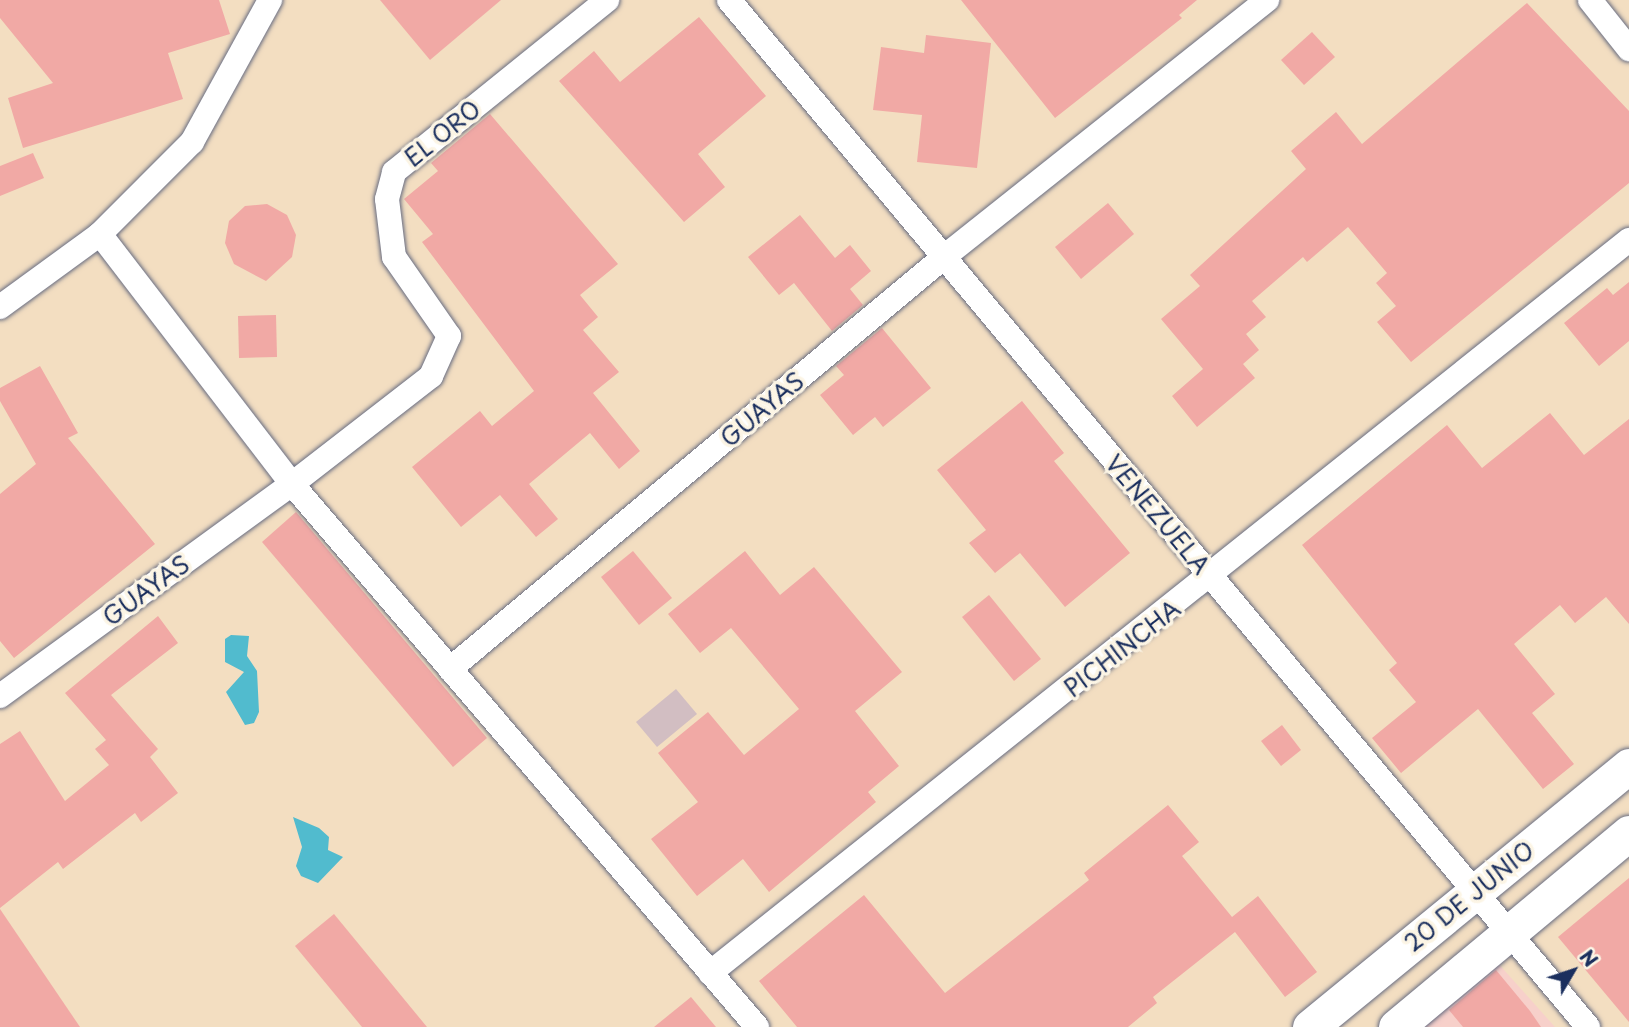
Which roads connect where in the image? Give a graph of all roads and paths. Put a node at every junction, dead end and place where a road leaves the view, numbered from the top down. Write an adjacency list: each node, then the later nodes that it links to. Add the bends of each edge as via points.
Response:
1 (270, 0): 7 (street, via 192,142)
2 (607, 0): 11 (street, EL ORO, via 394,172 387,199 394,257 449,336 431,376)
3 (729, 0): 9 (street, VENEZUELA)
4 (1267, 0): 9 (street, GUAYAS)
5 (1590, 0): 6 (street)
6 (1629, 50)
7 (100, 234): 10 (street); 11 (street)
8 (1629, 240): 12 (street, PICHINCHA)
9 (944, 257): 12 (street, VENEZUELA); 13 (street, GUAYAS)
10 (0, 307)
11 (292, 484): 13 (street); 14 (street, GUAYAS)
12 (1211, 578): 17 (street, VENEZUELA); 19 (street, PICHINCHA)
13 (450, 669): 19 (street)
14 (0, 696)
15 (1629, 766): 17 (street, 20 DE JUNIO)
16 (1629, 833): 18 (street)
17 (1473, 891): 18 (street, VENEZUELA); 21 (street, 20 DE JUNIO)
18 (1508, 932): 22 (street); 23 (street, VENEZUELA)
19 (710, 973): 20 (street)
20 (757, 1027)
21 (1310, 1027)
22 (1396, 1027)
23 (1588, 1027)

